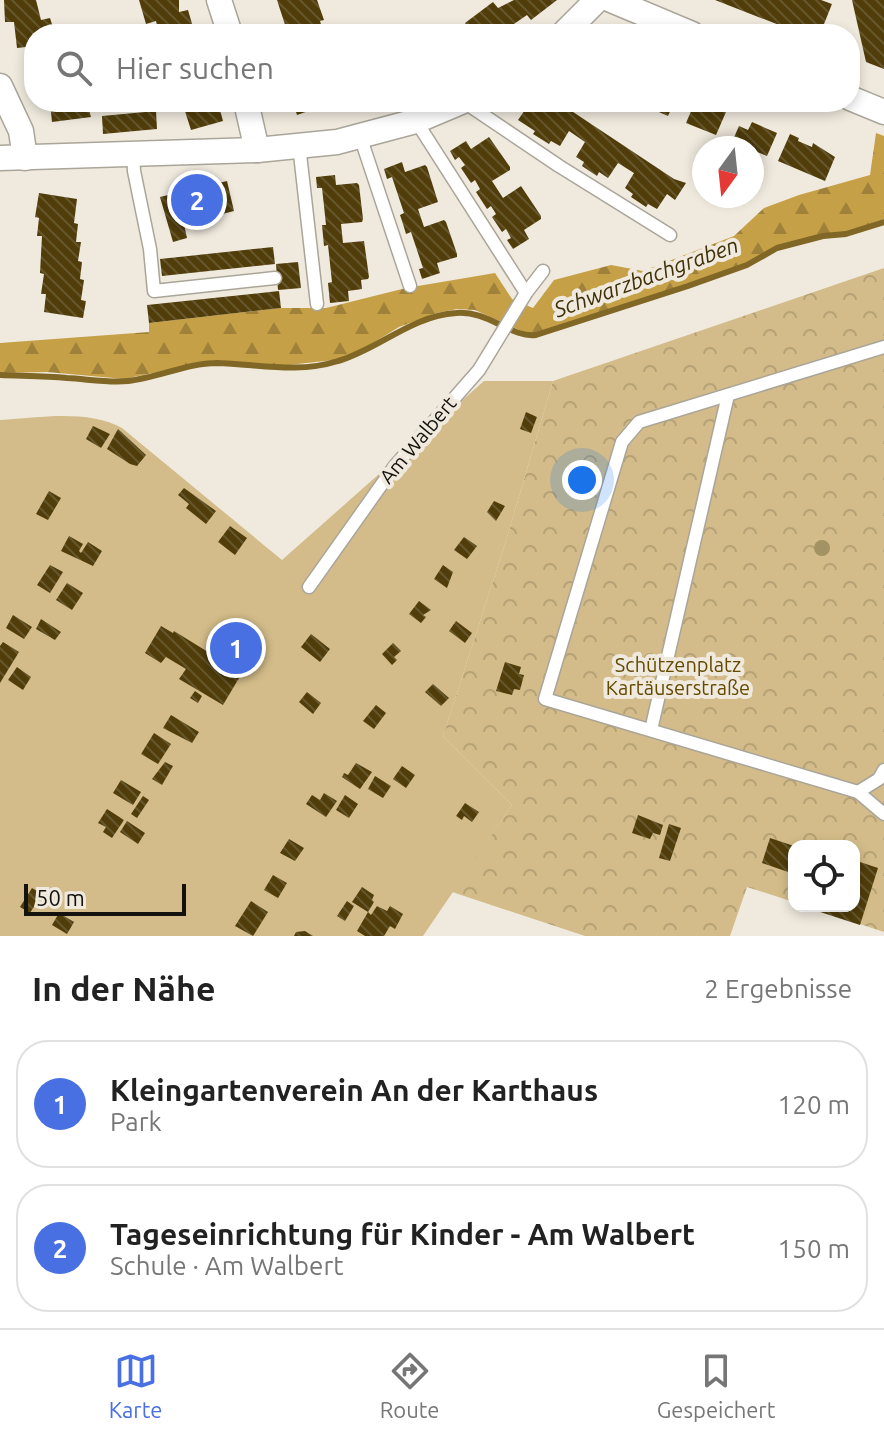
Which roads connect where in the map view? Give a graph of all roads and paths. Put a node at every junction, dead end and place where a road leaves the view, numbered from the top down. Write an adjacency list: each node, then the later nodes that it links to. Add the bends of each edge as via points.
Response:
1 (219, 0): 4 (street)
2 (597, 0): 5 (street)
3 (611, 0): 6 (street)
4 (227, 24)
5 (573, 24)
6 (668, 24)
7 (0, 86): 19 (street, via 21,131)
8 (860, 102): 12 (street)
9 (248, 112): 16 (street)
10 (438, 112): 13 (street)
11 (477, 112): 20 (lane)
12 (884, 112)
13 (416, 121): 14 (street); 24 (lane)
14 (360, 136): 15 (street); 23 (lane)
15 (299, 145): 16 (street); 25 (lane)
16 (257, 150): 17 (street)
17 (133, 154): 19 (street); 22 (lane, via 154,291)
18 (0, 158): 19 (street)
19 (25, 158)
20 (670, 235)
21 (543, 271): 24 (lane, Am Walbert)
22 (275, 278)
23 (410, 286)
24 (522, 299): 28 (lane, Am Walbert, via 479,370 422,431)
25 (317, 304)
26 (884, 347): 27 (lane)
27 (728, 395): 29 (lane); 29 (lane, via 639,422 622,442 545,699)
28 (309, 587)
29 (651, 730): 31 (lane)
30 (884, 770): 31 (lane)
31 (858, 792): 32 (lane)
32 (884, 814)

